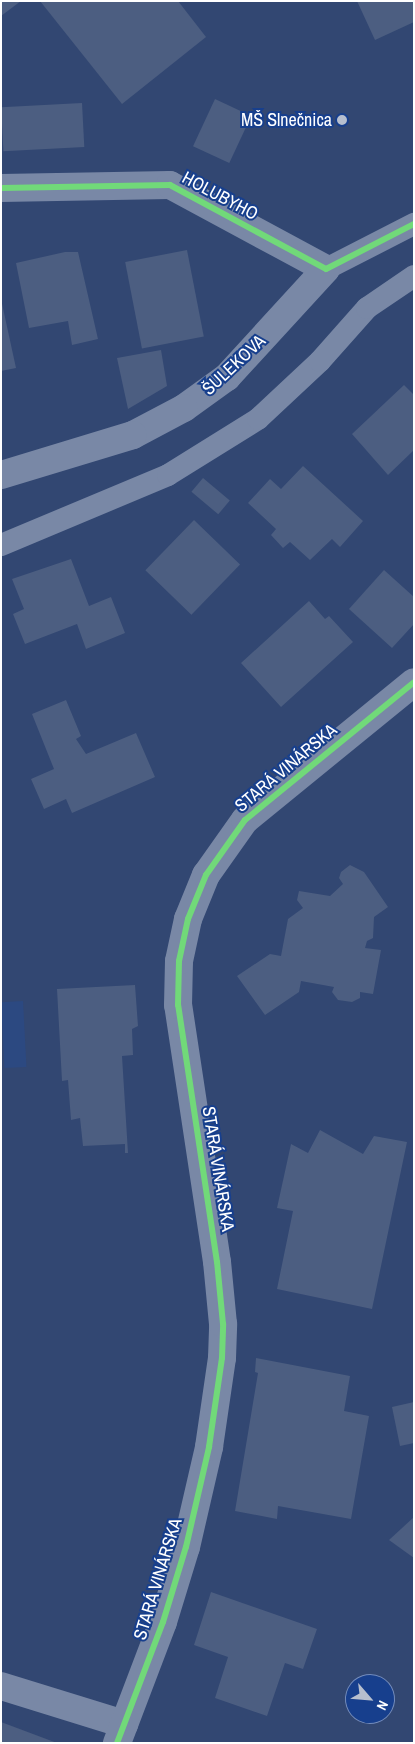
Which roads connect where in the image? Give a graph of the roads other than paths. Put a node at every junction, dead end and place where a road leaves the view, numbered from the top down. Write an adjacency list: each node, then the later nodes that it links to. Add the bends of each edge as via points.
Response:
1 (1, 188): 3 (street, HOLUBYHO, via 170,185)
2 (414, 224): 3 (lane, ŠULEKOVA)
3 (326, 269): 5 (street, ŠULEKOVA, via 227,377 184,408 133,435)
4 (414, 276): 6 (lane, via 368,308 320,361 258,419 168,475)
5 (1, 475)
6 (1, 545)
7 (414, 682): 9 (street, STARÁ VINÁRSKA, via 245,820 206,875 188,920 178,968 178,1005 217,1262 223,1324 222,1358 210,1447 186,1547 163,1622)
8 (1, 1686): 9 (street, STARÁ VINÁRSKA)
9 (121, 1733)

